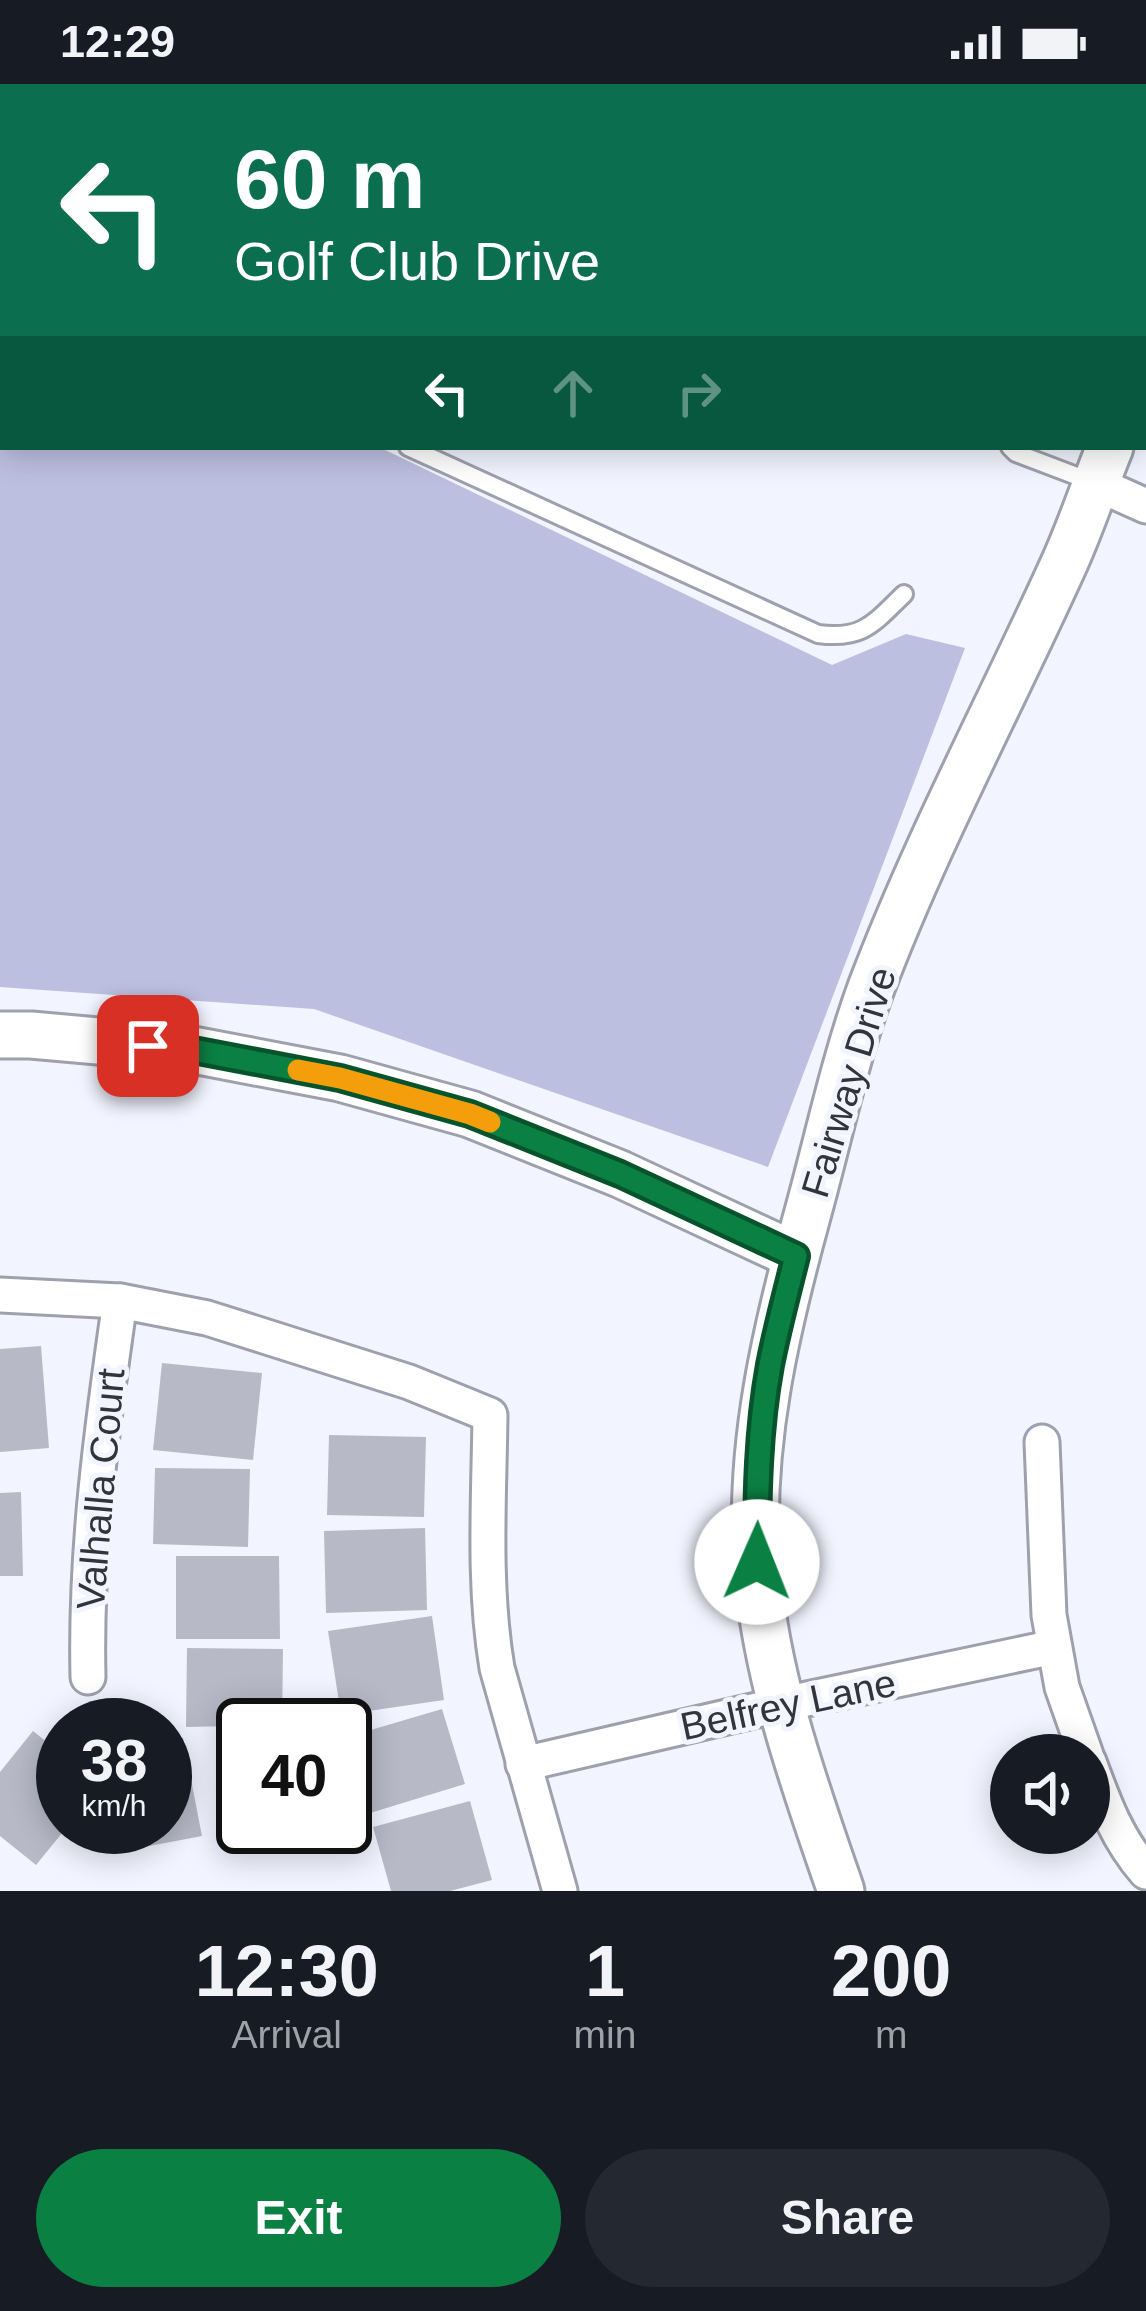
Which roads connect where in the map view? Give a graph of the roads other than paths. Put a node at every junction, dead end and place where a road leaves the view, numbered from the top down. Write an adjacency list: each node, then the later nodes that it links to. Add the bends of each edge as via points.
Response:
1 (415, 450): 5 (lane, via 818,634 861,632)
2 (1013, 450): 3 (lane)
3 (1103, 465): 4 (street); 7 (street, Fairway Drive, via 871,990)
4 (1146, 506)
5 (904, 594)
6 (0, 1035): 7 (street, via 188,1049 470,1114)
7 (796, 1256): 13 (street, Fairway Drive, via 770,1365 758,1494 764,1624)
8 (0, 1295): 9 (street)
9 (120, 1301): 12 (street, Valhalla Court, via 94,1490); 15 (street, via 230,1325 490,1415 491,1632)
10 (1042, 1442): 11 (street)
11 (1054, 1647): 13 (street, Belfrey Lane); 14 (street)
12 (88, 1678)
13 (783, 1704): 15 (street, Belfrey Lane); 19 (street, Fairway Drive)
14 (1079, 1734)
15 (523, 1764): 18 (street)
16 (1110, 1819): 17 (street)
17 (1146, 1872)
18 (560, 1891)
19 (841, 1891)

